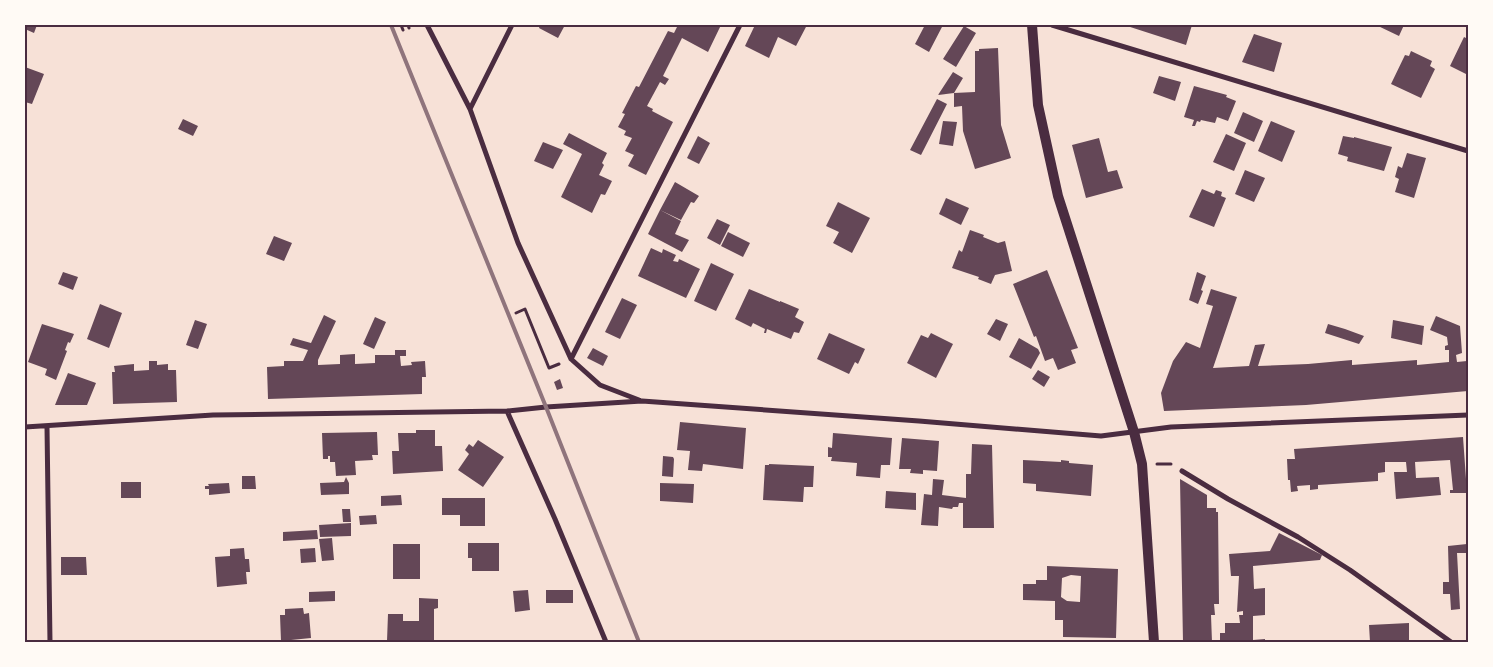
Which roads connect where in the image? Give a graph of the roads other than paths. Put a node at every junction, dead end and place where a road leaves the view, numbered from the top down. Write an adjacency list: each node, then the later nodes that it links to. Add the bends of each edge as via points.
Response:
1 (427, 25): 6 (street)
2 (512, 25): 6 (street)
3 (740, 25): 8 (street)
4 (1032, 25): 14 (main road, via 1038,105 1058,196)
5 (1052, 25): 7 (street)
6 (470, 109): 8 (street, via 518,243)
7 (1468, 152)
8 (571, 359): 9 (street, via 600,385)
9 (642, 402): 10 (street); 14 (street, via 919,420 1100,436)
10 (507, 411): 13 (street, via 213,415); 17 (street)
11 (1468, 415): 14 (street)
12 (25, 427): 13 (street)
13 (46, 427): 16 (street)
14 (1134, 432): 18 (main road, via 1142,464)
15 (1182, 471): 19 (street, via 1350,570)
16 (50, 642)
17 (606, 642)
18 (1154, 642)
19 (1451, 642)

